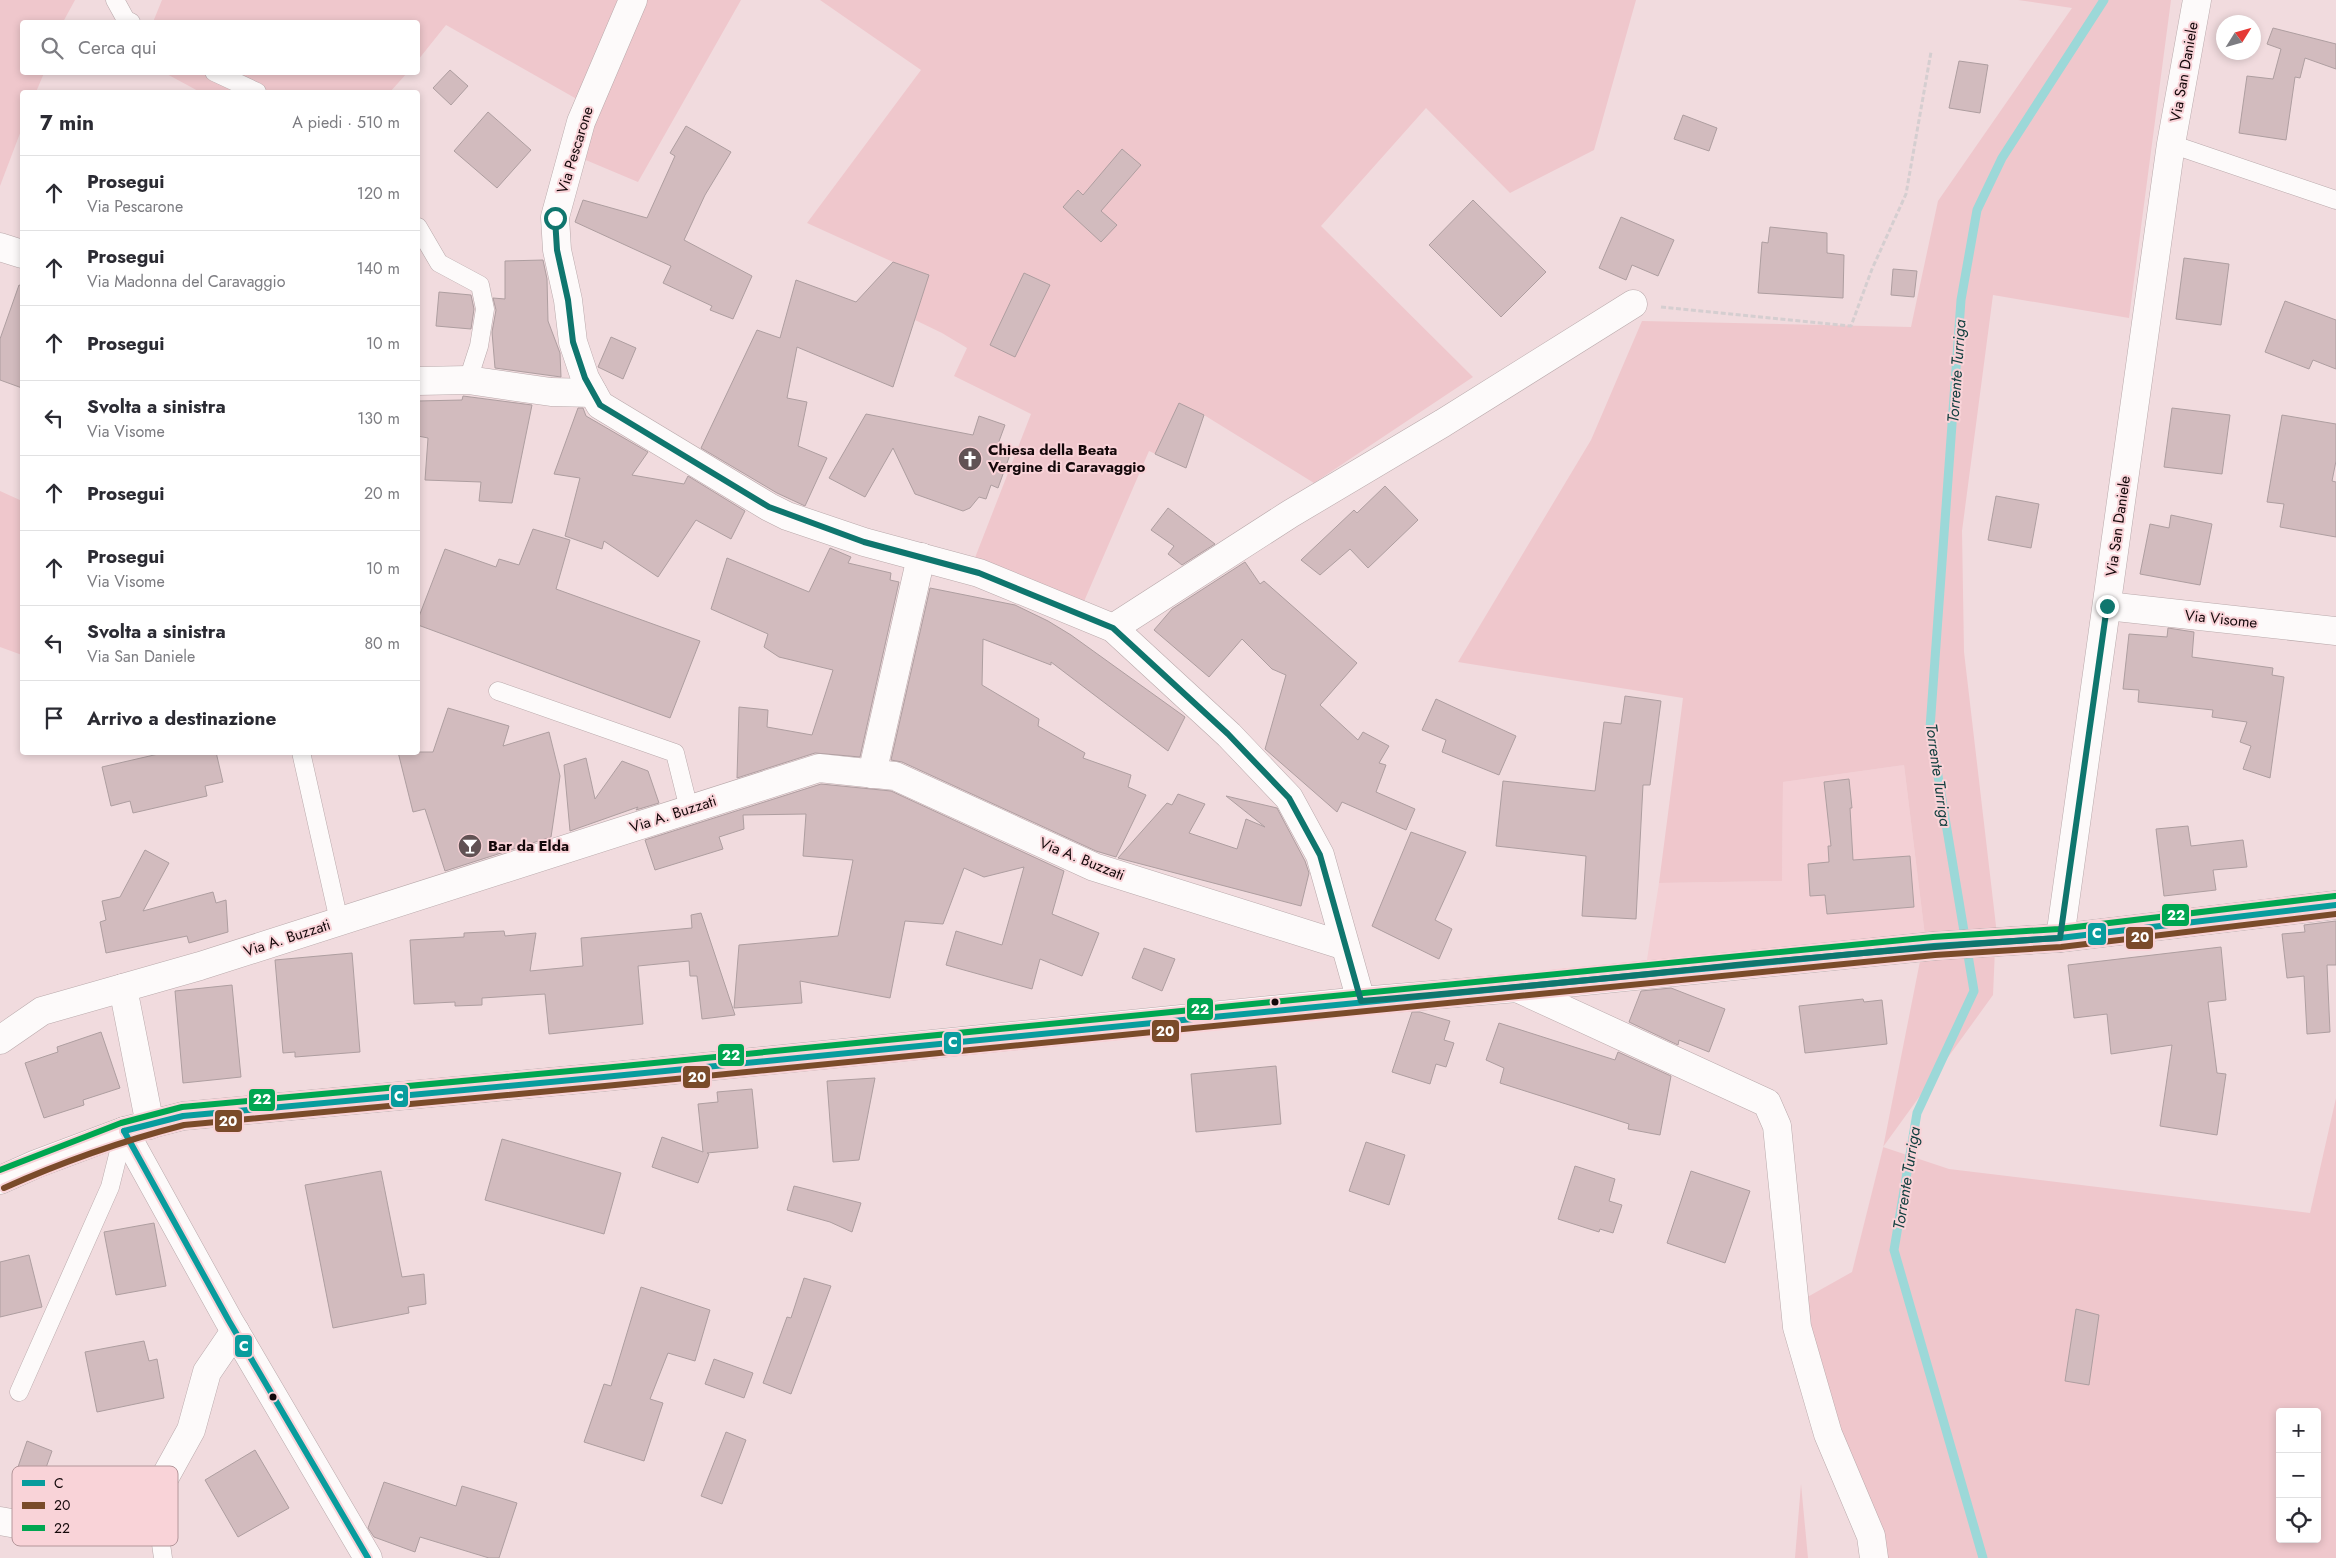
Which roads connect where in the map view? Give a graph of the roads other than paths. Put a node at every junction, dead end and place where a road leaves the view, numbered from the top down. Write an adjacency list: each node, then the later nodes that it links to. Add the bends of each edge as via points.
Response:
1 (115, 0): 4 (lane)
2 (633, 0): 15 (street, Via Pescarone, via 581,122 555,218 557,250 573,342)
3 (2197, 0): 7 (street, Via San Daniele)
4 (126, 20)
5 (220, 75): 6 (lane)
6 (253, 90)
7 (2171, 144): 8 (lane); 17 (street, Via San Daniele)
8 (2336, 200)
9 (420, 230): 13 (lane, via 439,263 480,285 485,309 479,346)
10 (0, 247): 11 (street)
11 (20, 253)
12 (1633, 304): 18 (street, via 1290,514)
13 (468, 380): 14 (street); 15 (street, via 551,392)
14 (420, 381)
15 (593, 393): 16 (street, Via Pescarone, via 600,405 769,507)
16 (908, 554): 18 (street, Via Pescarone, via 979,573); 22 (street)
17 (2107, 606): 19 (street, Via Visome); 26 (street, Via San Daniele)
18 (1113, 628): 27 (street, via 1228,734 1289,798 1320,855)
19 (2336, 631)
20 (498, 691): 23 (lane, via 675,753)
21 (302, 755): 25 (lane)
22 (872, 774): 23 (street, Via A. Buzzati, via 819,768); 27 (street, Via A. Buzzati, via 895,776 1094,867)
23 (689, 809): 25 (street, Via A. Buzzati)
24 (2336, 905): 26 (street)
25 (339, 921): 28 (street, Via A. Buzzati)
26 (2060, 938): 29 (street, via 1934,946)
27 (1345, 946): 30 (street)
28 (123, 988): 31 (street, Via A. Buzzati, via 42,1011); 32 (street)
29 (1517, 988): 30 (street); 39 (street, via 1767,1103 1777,1126 1797,1328 1828,1434 1871,1536)
30 (1361, 1001): 32 (street, via 604,1078 183,1116)
31 (0, 1040)
32 (150, 1124): 33 (street)
33 (124, 1131): 34 (street); 35 (street); 36 (lane, via 110,1187)
34 (0, 1180)
35 (235, 1331): 37 (street, via 207,1372 191,1430); 38 (street)
36 (19, 1392)
37 (170, 1466)
38 (368, 1558)
39 (1874, 1558)

